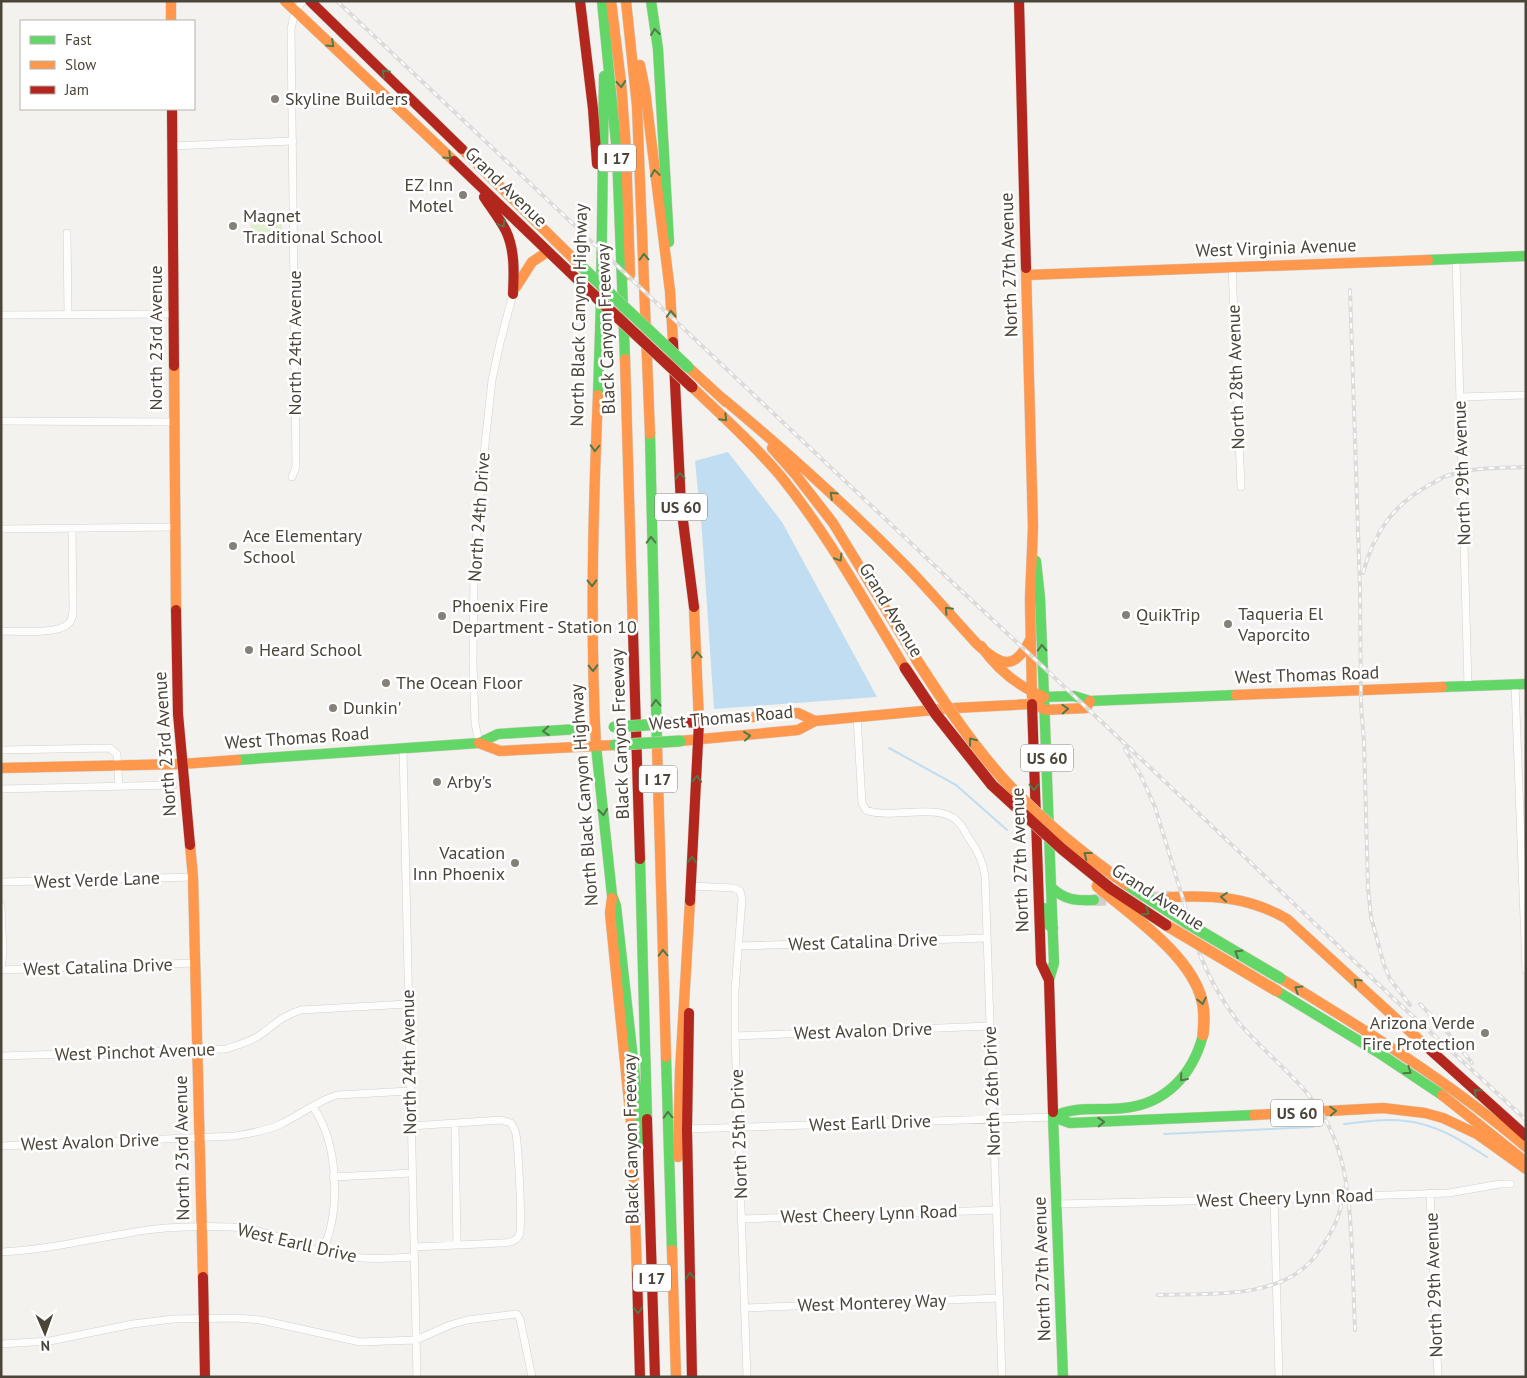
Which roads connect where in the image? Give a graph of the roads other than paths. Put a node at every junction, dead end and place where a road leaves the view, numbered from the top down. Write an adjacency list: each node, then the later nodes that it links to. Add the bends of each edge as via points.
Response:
1 (171, 1): 12 (main road)
2 (285, 1): 11 (main road, Grand Avenue)
3 (303, 1): 11 (street, North 24th Avenue)
4 (310, 1): 31 (main road, Grand Avenue, one-way to 4, bridge, via 533,220)
5 (580, 1): 22 (main road, North Black Canyon Highway, via 594,109)
6 (602, 1): 13 (main road, Black Canyon Freeway / I 17)
7 (611, 1): 129 (main road, one-way to 129, via 621,82 627,183)
8 (626, 1): 25 (main road, one-way to 8, via 645,90); 108 (main road, Black Canyon Freeway / I 17, one-way to 8, via 648,358 637,106)
9 (652, 1): 25 (main road, one-way to 9, via 664,144)
10 (1019, 1): 24 (main road, North 27th Avenue)
11 (295, 11): 15 (street, North 24th Avenue, via 291,29); 17 (main road, Grand Avenue, one-way to 17)
12 (171, 20)
13 (605, 21): 22 (main road); 105 (main road, Black Canyon Freeway / I 17, via 617,153 626,381)
14 (172, 110): 16 (main road, North 23rd Avenue)
15 (293, 141): 16 (street); 35 (street, North 24th Avenue, via 296,467)
16 (172, 146): 28 (main road, North 23rd Avenue)
17 (476, 183): 19 (main road, Grand Avenue); 26 (main road, one-way to 26, via 510,242)
18 (67, 233): 27 (street)
19 (547, 252): 26 (main road, via 530,262); 65 (main road, Grand Avenue, one-way to 65, bridge, via 692,387 765,459 796,496 941,721)
20 (1526, 256): 21 (main road, West Virginia Avenue)
21 (1456, 259): 23 (main road, West Virginia Avenue); 32 (street, North 29th Avenue)
22 (601, 260): 53 (main road, North Black Canyon Highway, one-way to 53, via 592,546)
23 (1232, 267): 24 (main road, West Virginia Avenue); 36 (street, North 28th Avenue)
24 (1027, 275): 38 (main road, North 27th Avenue)
25 (670, 291): 52 (main road, US 60, one-way to 25, via 694,604 681,505)
26 (513, 294): 55 (street, North 24th Drive, via 492,380 475,558 473,663 475,724)
27 (68, 314): 28 (street); 29 (street)
28 (174, 314): 34 (main road, North 23rd Avenue)
29 (1, 315)
30 (1526, 395): 32 (street)
31 (721, 397): 43 (main road, one-way to 31, via 847,508 764,431); 100 (main road, Grand Avenue, one-way to 31, bridge, via 1412,1059 1151,901 1109,872 1018,794 947,708 823,508 774,450)
32 (1460, 397): 45 (street, North 29th Avenue)
33 (1, 421): 34 (street)
34 (174, 422): 37 (main road, North 23rd Avenue)
35 (292, 477)
36 (1240, 487)
37 (174, 528): 40 (street); 59 (main road, North 23rd Avenue)
38 (1033, 528): 42 (main road, North 27th Avenue); 46 (main road, North 27th Avenue, one-way to 38)
39 (1, 529): 40 (street)
40 (72, 529): 41 (street, via 73,616 70,623 44,631)
41 (1, 631)
42 (1031, 638): 43 (main road, via 1020,657 1011,662 998,660); 47 (main road, North 27th Avenue)
43 (981, 646): 47 (main road, via 991,661)
44 (1520, 684): 45 (main road, West Thomas Road); 76 (street)
45 (1468, 686): 48 (main road, West Thomas Road)
46 (1044, 697): 47 (main road, West Thomas Road); 48 (main road, West Thomas Road, via 1074,696); 49 (main road, North 27th Avenue / US 60)
47 (1032, 698): 49 (main road, West Thomas Road); 50 (main road, West Thomas Road); 67 (main road, North 27th Avenue / US 60, one-way to 67)
48 (1090, 701): 49 (main road, West Thomas Road, one-way to 48, via 1086,708)
49 (1045, 710): 70 (main road, North 27th Avenue / US 60)
50 (857, 717): 51 (main road, West Thomas Road); 78 (street, North 26th Drive, via 862,804 866,810 883,814 926,812 944,814 958,821 983,863)
51 (815, 721): 52 (main road, West Thomas Road, via 798,713); 54 (main road, West Thomas Road, one-way to 51, via 798,730)
52 (698, 722): 53 (main road, West Thomas Road, bridge); 54 (main road)
53 (595, 728): 55 (main road, West Thomas Road, one-way to 55, via 498,734); 56 (main road, North Black Canyon Highway)
54 (698, 740): 56 (main road, West Thomas Road, bridge); 69 (main road, one-way to 54)
55 (479, 743): 56 (main road, West Thomas Road, via 500,751); 57 (main road, West Thomas Road)
56 (596, 746): 71 (main road, North Black Canyon Highway, one-way to 71)
57 (403, 748): 59 (main road, West Thomas Road); 84 (street, North 24th Avenue)
58 (1, 750): 60 (street, via 110,748 117,754)
59 (182, 764): 60 (main road, West Thomas Road); 66 (main road, North 23rd Avenue)
60 (118, 766): 61 (main road, West Thomas Road); 63 (street)
61 (1, 768)
62 (173, 785): 63 (street)
63 (119, 786): 64 (street)
64 (1, 789)
65 (1000, 793): 91 (main road, one-way to 91, bridge, via 1028,827 1183,962 1193,975 1204,1012 1203,1035 1191,1069 1160,1098 1136,1106 1070,1110); 101 (main road, Grand Avenue, one-way to 101, bridge, via 1110,888 1412,1074)
66 (193, 876): 68 (street, West Verde Lane); 80 (main road, North 23rd Avenue)
67 (1037, 880): 77 (main road, via 1046,920); 83 (main road, North 27th Avenue / US 60, via 1041,963)
68 (1, 882)
69 (690, 886): 74 (main road); 79 (street, North 25th Drive, via 740,891)
70 (1051, 887): 73 (main road, via 1067,900); 77 (main road, North 27th Avenue)
71 (612, 895): 105 (main road, via 616,906 638,1115); 127 (main road, North Black Canyon Highway, one-way to 127, via 610,913 632,1132)
72 (1171, 897): 97 (main road, one-way to 72, via 1287,919 1260,904 1234,898)
73 (1094, 900)
74 (690, 902): 96 (main road); 108 (main road, via 677,1164)
75 (1, 906): 81 (street)
76 (1525, 913): 82 (street)
77 (1053, 928): 83 (main road, North 27th Avenue, via 1054,963)
78 (987, 938): 79 (street, West Catalina Drive); 85 (street, North 26th Drive)
79 (738, 946): 86 (street, North 25th Drive)
80 (195, 963): 81 (street, West Catalina Drive); 87 (main road, North 23rd Avenue)
81 (1, 970)
82 (1526, 970)
83 (1049, 980): 91 (main road, North 27th Avenue / US 60)
84 (408, 1004): 87 (street, West Pinchot Avenue, via 301,1010 286,1015 247,1042 226,1049); 89 (street, North 24th Avenue)
85 (990, 1026): 86 (street, West Avalon Drive); 92 (street, North 26th Drive)
86 (735, 1036): 95 (street, North 25th Drive)
87 (198, 1051): 88 (street, West Pinchot Avenue); 98 (main road, North 23rd Avenue)
88 (1, 1056)
89 (410, 1091): 90 (street, West Avalon Drive, via 337,1095); 94 (street, North 24th Avenue)
90 (313, 1107): 98 (street, West Avalon Drive, via 267,1130); 104 (street, via 327,1135)
91 (1053, 1117): 92 (street, West Earll Drive); 102 (main road, US 60, one-way to 102, via 1070,1123 1402,1109 1436,1115 1457,1123); 110 (main road, North 27th Avenue)
92 (993, 1119): 95 (street, West Earll Drive); 111 (street, North 26th Drive)
93 (455, 1124): 94 (street); 114 (street); 114 (street, via 501,1120 511,1123 516,1134 520,1224 519,1237 514,1241)
94 (411, 1126): 103 (street, North 24th Avenue)
95 (739, 1127): 96 (street, West Earll Drive); 112 (street, North 25th Drive)
96 (686, 1129): 131 (main road, one-way to 96)
97 (1526, 1136)
98 (200, 1138): 99 (street, West Avalon Drive); 113 (main road, North 23rd Avenue)
99 (1, 1146)
100 (1526, 1147)
101 (1526, 1162)
102 (1526, 1169)
103 (412, 1173): 104 (street); 115 (street, North 24th Avenue)
104 (333, 1177): 117 (street, via 334,1209)
105 (649, 1180): 128 (main road, Black Canyon Freeway / I 17)
106 (1512, 1184): 107 (street, West Cheery Lynn Road)
107 (1430, 1193): 109 (street, West Cheery Lynn Road); 136 (street, North 29th Avenue)
108 (671, 1199): 130 (main road, Black Canyon Freeway / I 17)
109 (1274, 1199): 110 (street, West Cheery Lynn Road); 135 (street)
110 (1057, 1204): 134 (main road, North 27th Avenue)
111 (997, 1210): 112 (street, West Cheery Lynn Road); 119 (street, North 26th Drive)
112 (741, 1218): 120 (street, North 25th Drive)
113 (202, 1228): 116 (street, West Earll Drive, via 131,1232 51,1248); 117 (street, West Earll Drive, via 251,1229); 121 (main road, North 23rd Avenue)
114 (457, 1245): 115 (street)
115 (414, 1247): 118 (street, North 24th Avenue)
116 (1, 1252)
117 (322, 1252): 118 (street, West Earll Drive, via 361,1259)
118 (414, 1257): 122 (street, North 24th Avenue)
119 (1000, 1298): 120 (street, West Monterey Way); 133 (street, North 26th Drive)
120 (745, 1308): 132 (street, North 25th Drive)
121 (204, 1319): 122 (street, via 261,1320 360,1342); 123 (street, via 133,1324 50,1341); 124 (main road, North 23rd Avenue)
122 (416, 1340): 125 (street, North 24th Avenue); 126 (street, via 467,1320 516,1314 520,1319)
123 (1, 1344)
124 (205, 1377)
125 (417, 1377)
126 (532, 1377)
127 (640, 1377)
128 (655, 1377)
129 (663, 1377)
130 (676, 1377)
131 (692, 1377)
132 (747, 1377)
133 (1002, 1377)
134 (1063, 1377)
135 (1279, 1377)
136 (1438, 1377)

